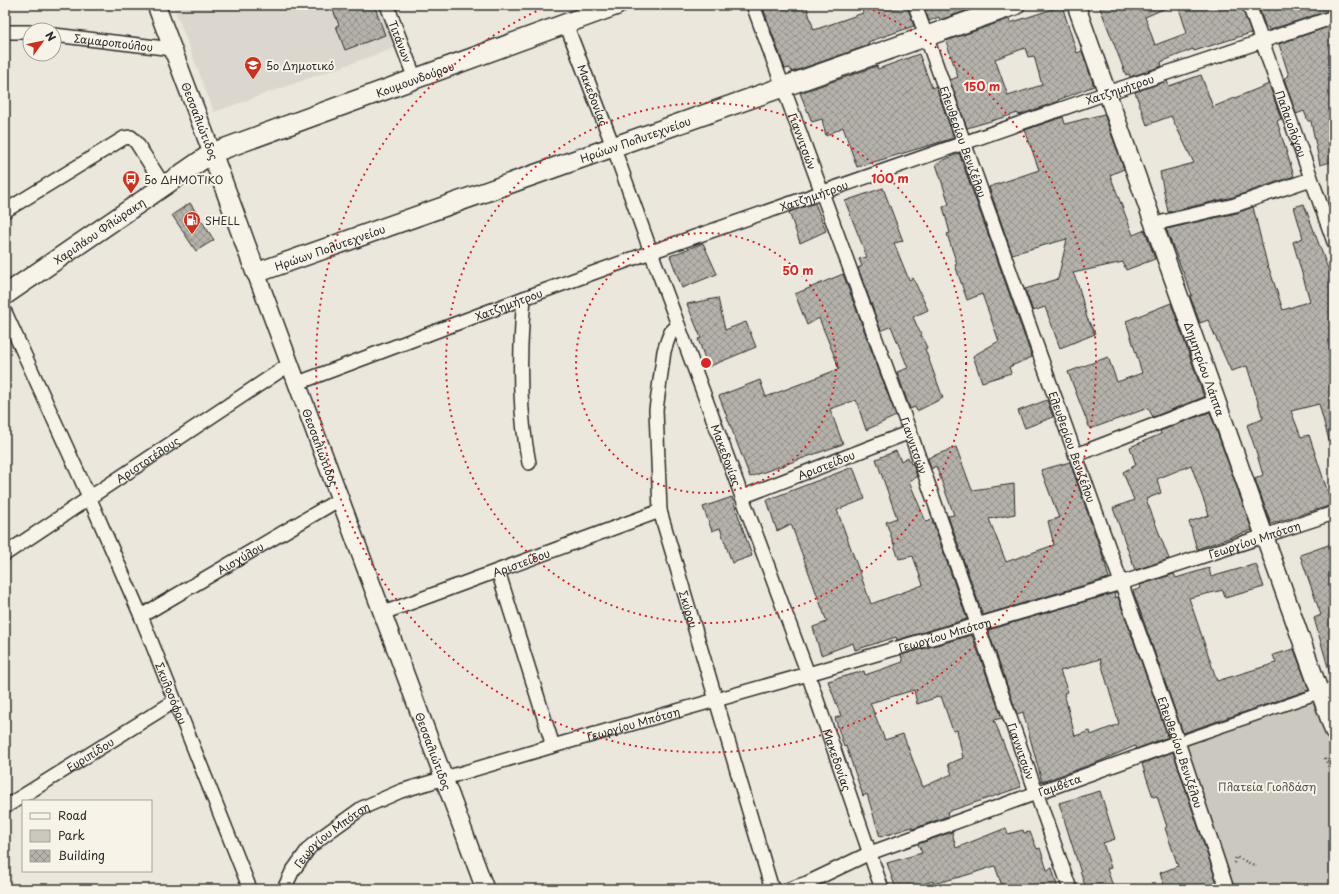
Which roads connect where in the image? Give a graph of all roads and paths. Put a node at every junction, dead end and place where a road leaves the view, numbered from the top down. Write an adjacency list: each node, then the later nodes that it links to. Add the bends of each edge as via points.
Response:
1 (156, 5): 16 (street, Θεσσαλιώτιδος)
2 (387, 5): 17 (street, Τιτάνων)
3 (617, 5): 10 (main road, Κουμουνδούρου)
4 (753, 5): 18 (street, Γιαννιτσών)
5 (915, 5): 14 (street, Ελευθερίου Βενιζέλου)
6 (1015, 5): 14 (main road, Ηρώων Πολυτεχνείου)
7 (1076, 5): 19 (street, Δημητρίου Λάππα)
8 (1249, 5): 15 (street, Παλαιολόγου)
9 (1334, 17): 15 (street, Χατζημήτρου)
10 (566, 24): 17 (main road, Κουμουνδούρου); 21 (street, Μακεδονίας)
11 (5, 32): 12 (street)
12 (22, 32)
13 (62, 36): 16 (street, Σαμαροπούλου)
14 (926, 36): 18 (main road, Ηρώων Πολυτεχνείου); 20 (street, Ελευθερίου Βενιζέλου)
15 (1262, 40): 19 (street, Χατζημήτρου); 23 (street, Παλαιολόγου)
16 (173, 49): 22 (street, Θεσσαλιώτιδος)
17 (415, 79): 22 (main road, Κουμουνδούρου)
18 (782, 86): 21 (main road, Ηρώων Πολυτεχνείου); 25 (street, Γιαννιτσών)
19 (1107, 93): 20 (street, Χατζημήτρου); 27 (street, Δημητρίου Λάππα)
20 (964, 143): 25 (street, Χατζημήτρου); 39 (street, Ελευθερίου Βενιζέλου)
21 (613, 146): 29 (street, Μακεδονίας); 30 (main road, Ηρώων Πολυτεχνείου)
22 (212, 153): 24 (main road, Χαριλάου Φλώρακη); 30 (main road, Θεσσαλιώτιδος)
23 (1311, 179): 27 (street, via 1235,205); 28 (street, Παλαιολόγου)
24 (164, 186): 26 (street, via 136,142 131,138 124,138); 31 (main road, Χαριλάου Φλώρακη)
25 (822, 192): 29 (street, Χατζημήτρου); 38 (street, Γιαννιτσών)
26 (5, 211)
27 (1154, 224): 37 (street, Δημητρίου Λάππα)
28 (1334, 242)
29 (651, 252): 32 (street, Χατζημήτρου); 34 (street, Μακεδονίας)
30 (256, 273): 35 (street, Θεσσαλιώτιδος)
31 (5, 295)
32 (524, 298): 36 (street, Χατζημήτρου); 40 (street, via 521,326 522,411)
33 (5, 312): 42 (street, Σκυλοσόφου)
34 (678, 325): 41 (street, Μακεδονίας); 44 (street, Σκύρου, via 671,332 664,351 656,410)
35 (290, 364): 36 (street, Θεσσαλιώτιδος); 42 (street, Αριστοτέλους)
36 (298, 383): 43 (street, Θεσσαλιώτιδος)
37 (1216, 401): 39 (street); 46 (street, Δημητρίου Λάππα)
38 (910, 432): 41 (street, Αριστείδου); 52 (street, Γιαννιτσών)
39 (1076, 455): 49 (street, Ελευθερίου Βενιζέλου)
40 (530, 463)
41 (742, 496): 53 (street, Μακεδονίας)
42 (90, 499): 47 (street, Αριστοτέλους); 51 (street, Σκυλοσόφου)
43 (340, 499): 50 (street, Θεσσαλιώτιδος); 51 (street, Αισχύλου)
44 (660, 511): 48 (street, Αριστείδου); 55 (street, Σκύρου)
45 (1334, 513): 46 (street, Γεωργίου Μπότση)
46 (1264, 536): 49 (street, Γεωργίου Μπότση); 54 (street, Δημητρίου Λάππα)
47 (5, 554)
48 (498, 571): 50 (street, Αριστείδου); 59 (street)
49 (1121, 583): 52 (street, Γεωργίου Μπότση); 58 (street, Ελευθερίου Βενιζέλου)
50 (383, 613): 61 (street, Θεσσαλιώτιδος)
51 (141, 616): 56 (street, Σκυλοσόφου)
52 (978, 624): 53 (street, Γεωργίου Μπότση); 63 (street, Γιαννιτσών)
53 (808, 674): 55 (street, Γεωργίου Μπότση); 65 (street, Μακεδονίας)
54 (1327, 691): 57 (street, Δημητρίου Λάππα); 58 (street, Γαμβέτα)
55 (717, 700): 59 (street, Γεωργίου Μπότση); 71 (street, Σκύρου)
56 (175, 701): 64 (street, Ευριπίδου); 68 (street, Σκυλοσόφου)
57 (1334, 732)
58 (1178, 742): 63 (street, Γαμβέτα); 75 (street, Ελευθερίου Βενιζέλου)
59 (552, 746): 61 (street, Γεωργίου Μπότση)
60 (1325, 758): 62 (path)
61 (444, 778): 69 (street, Γεωργίου Μπότση, via 387,797 348,817 310,848 292,872); 70 (street, Θεσσαλιώτιδος)
62 (1334, 781)
63 (1036, 793): 65 (street, Γαμβέτα); 74 (street, Γιαννιτσών)
64 (5, 807)
65 (870, 853): 72 (street, Γαμβέτα); 73 (street, Μακεδονίας)
66 (1256, 866): 67 (path, via 1236,857)
67 (1231, 869)
68 (250, 889)
69 (284, 889)
70 (485, 889)
71 (772, 889)
72 (789, 889)
73 (882, 889)
74 (1070, 889)
75 (1227, 889)

